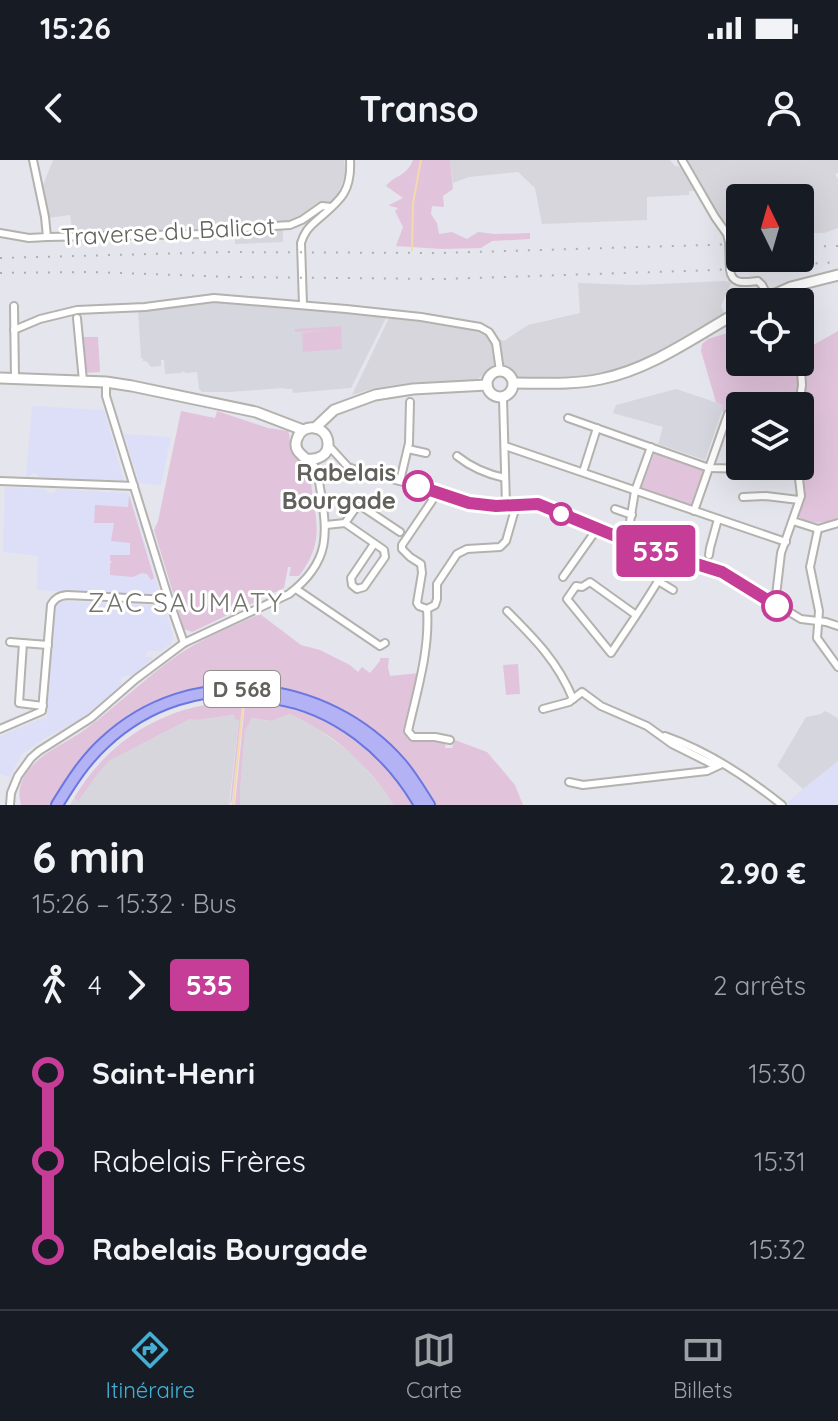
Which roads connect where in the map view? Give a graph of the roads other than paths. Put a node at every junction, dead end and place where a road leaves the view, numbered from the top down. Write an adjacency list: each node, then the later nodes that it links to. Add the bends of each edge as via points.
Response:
1 (33, 160): 6 (street)
2 (350, 160): 4 (street, via 348,187)
3 (682, 160): 8 (street, bridge, via 727,234 731,277 758,281)
4 (331, 207): 6 (street, Traverse du Balicot, via 322,206 282,226 203,234); 10 (street, via 308,228 301,243)
5 (0, 233): 6 (street, Traverse du Balicot)
6 (47, 237)
7 (838, 275): 9 (street)
8 (764, 288)
9 (789, 288)
10 (303, 305): 14 (street, via 194,299 77,310); 15 (street, via 480,327 496,343)
11 (14, 306): 14 (street)
12 (77, 318): 18 (street)
13 (726, 319): 20 (street, via 621,374 590,381)
14 (14, 330): 17 (street)
15 (500, 371): 20 (street); 21 (street, via 492,373)
16 (0, 378): 17 (street)
17 (15, 378): 18 (street)
18 (83, 381): 19 (street)
19 (106, 382): 28 (street, via 256,412); 44 (street)
20 (514, 383): 22 (street)
21 (487, 385): 22 (street, via 494,396); 27 (street, via 389,391 329,413)
22 (503, 398): 29 (street)
23 (410, 402): 31 (street)
24 (568, 418): 26 (street)
25 (726, 420): 36 (street)
26 (597, 428): 30 (street); 38 (street)
27 (319, 430): 28 (street); 32 (street, via 326,436)
28 (300, 433): 35 (street, via 296,448)
29 (505, 446): 38 (street); 40 (street)
30 (651, 447): 36 (street); 46 (street)
31 (408, 449): 33 (street); 43 (street)
32 (325, 452): 35 (street); 39 (street); 43 (street, via 348,467)
33 (426, 453)
34 (457, 456): 40 (street, via 486,474)
35 (307, 459): 39 (street)
36 (709, 468): 37 (street); 54 (street)
37 (726, 468)
38 (583, 472): 46 (street)
39 (318, 475): 60 (street)
40 (505, 478): 51 (street)
41 (799, 480): 50 (street)
42 (0, 481): 44 (street)
43 (400, 481): 47 (street)
44 (134, 486): 75 (street)
45 (461, 489): 49 (street)
46 (635, 491): 54 (street); 55 (street)
47 (438, 492): 49 (street); 77 (street, via 402,545 421,564 417,603)
48 (743, 497): 50 (street)
49 (460, 500): 51 (street)
50 (799, 500): 57 (street)
51 (506, 506): 52 (street)
52 (516, 506): 62 (street, via 538,504); 77 (street, via 506,541 500,547 457,554 437,584 435,605)
53 (615, 509): 55 (street)
54 (694, 511): 56 (street)
55 (632, 515): 61 (street)
56 (718, 519): 65 (street); 69 (street)
57 (793, 521): 63 (street); 65 (street)
58 (345, 523): 60 (street); 64 (street, via 361,506); 67 (street)
59 (838, 523): 63 (street)
60 (326, 525): 73 (street, via 318,562)
61 (629, 528)
62 (597, 529): 66 (street); 71 (street)
63 (818, 529): 80 (street, via 810,567)
64 (400, 532)
65 (786, 542): 76 (street)
66 (632, 543): 68 (street); 70 (street)
67 (374, 544): 67 (street, via 385,557 357,589 351,578)
68 (628, 552)
69 (709, 555)
70 (672, 556): 72 (street); 76 (street, via 722,572)
71 (563, 577)
72 (658, 581): 74 (street); 79 (street)
73 (296, 589): 84 (street); 85 (street, via 380,646)
74 (673, 590)
75 (169, 600): 84 (street); 86 (street, via 60,596 51,605)
76 (775, 604): 80 (street, via 801,619)
77 (427, 609): 92 (street, via 423,665 408,731 413,737)
78 (507, 611): 88 (street, via 545,649)
79 (636, 615): 79 (street, via 590,582 576,586 567,599 611,653)
80 (818, 621): 81 (street); 87 (street, via 817,638)
81 (838, 626)
82 (10, 642): 83 (street)
83 (23, 643): 86 (street); 89 (street, via 19,703)
84 (184, 643): 95 (street, via 76,730 39,751 13,787)
85 (385, 643)
86 (48, 645): 89 (street)
87 (838, 667)
88 (573, 699): 90 (street); 93 (street, via 582,692 697,757)
89 (43, 706): 91 (street, via 38,714)
90 (543, 709)
91 (0, 729)
92 (450, 740)
93 (722, 764): 94 (street, via 707,771 583,785); 100 (street)
94 (569, 782)
95 (13, 805)
96 (57, 805): 99 (main road, D 568, via 97,749 140,716 188,697 245,689 303,699 350,720 403,766)
97 (64, 805): 98 (main road, D 568, via 92,765 130,730 177,707 229,696 286,701 337,721 390,763)
98 (420, 805)
99 (429, 805)
100 (782, 805)

